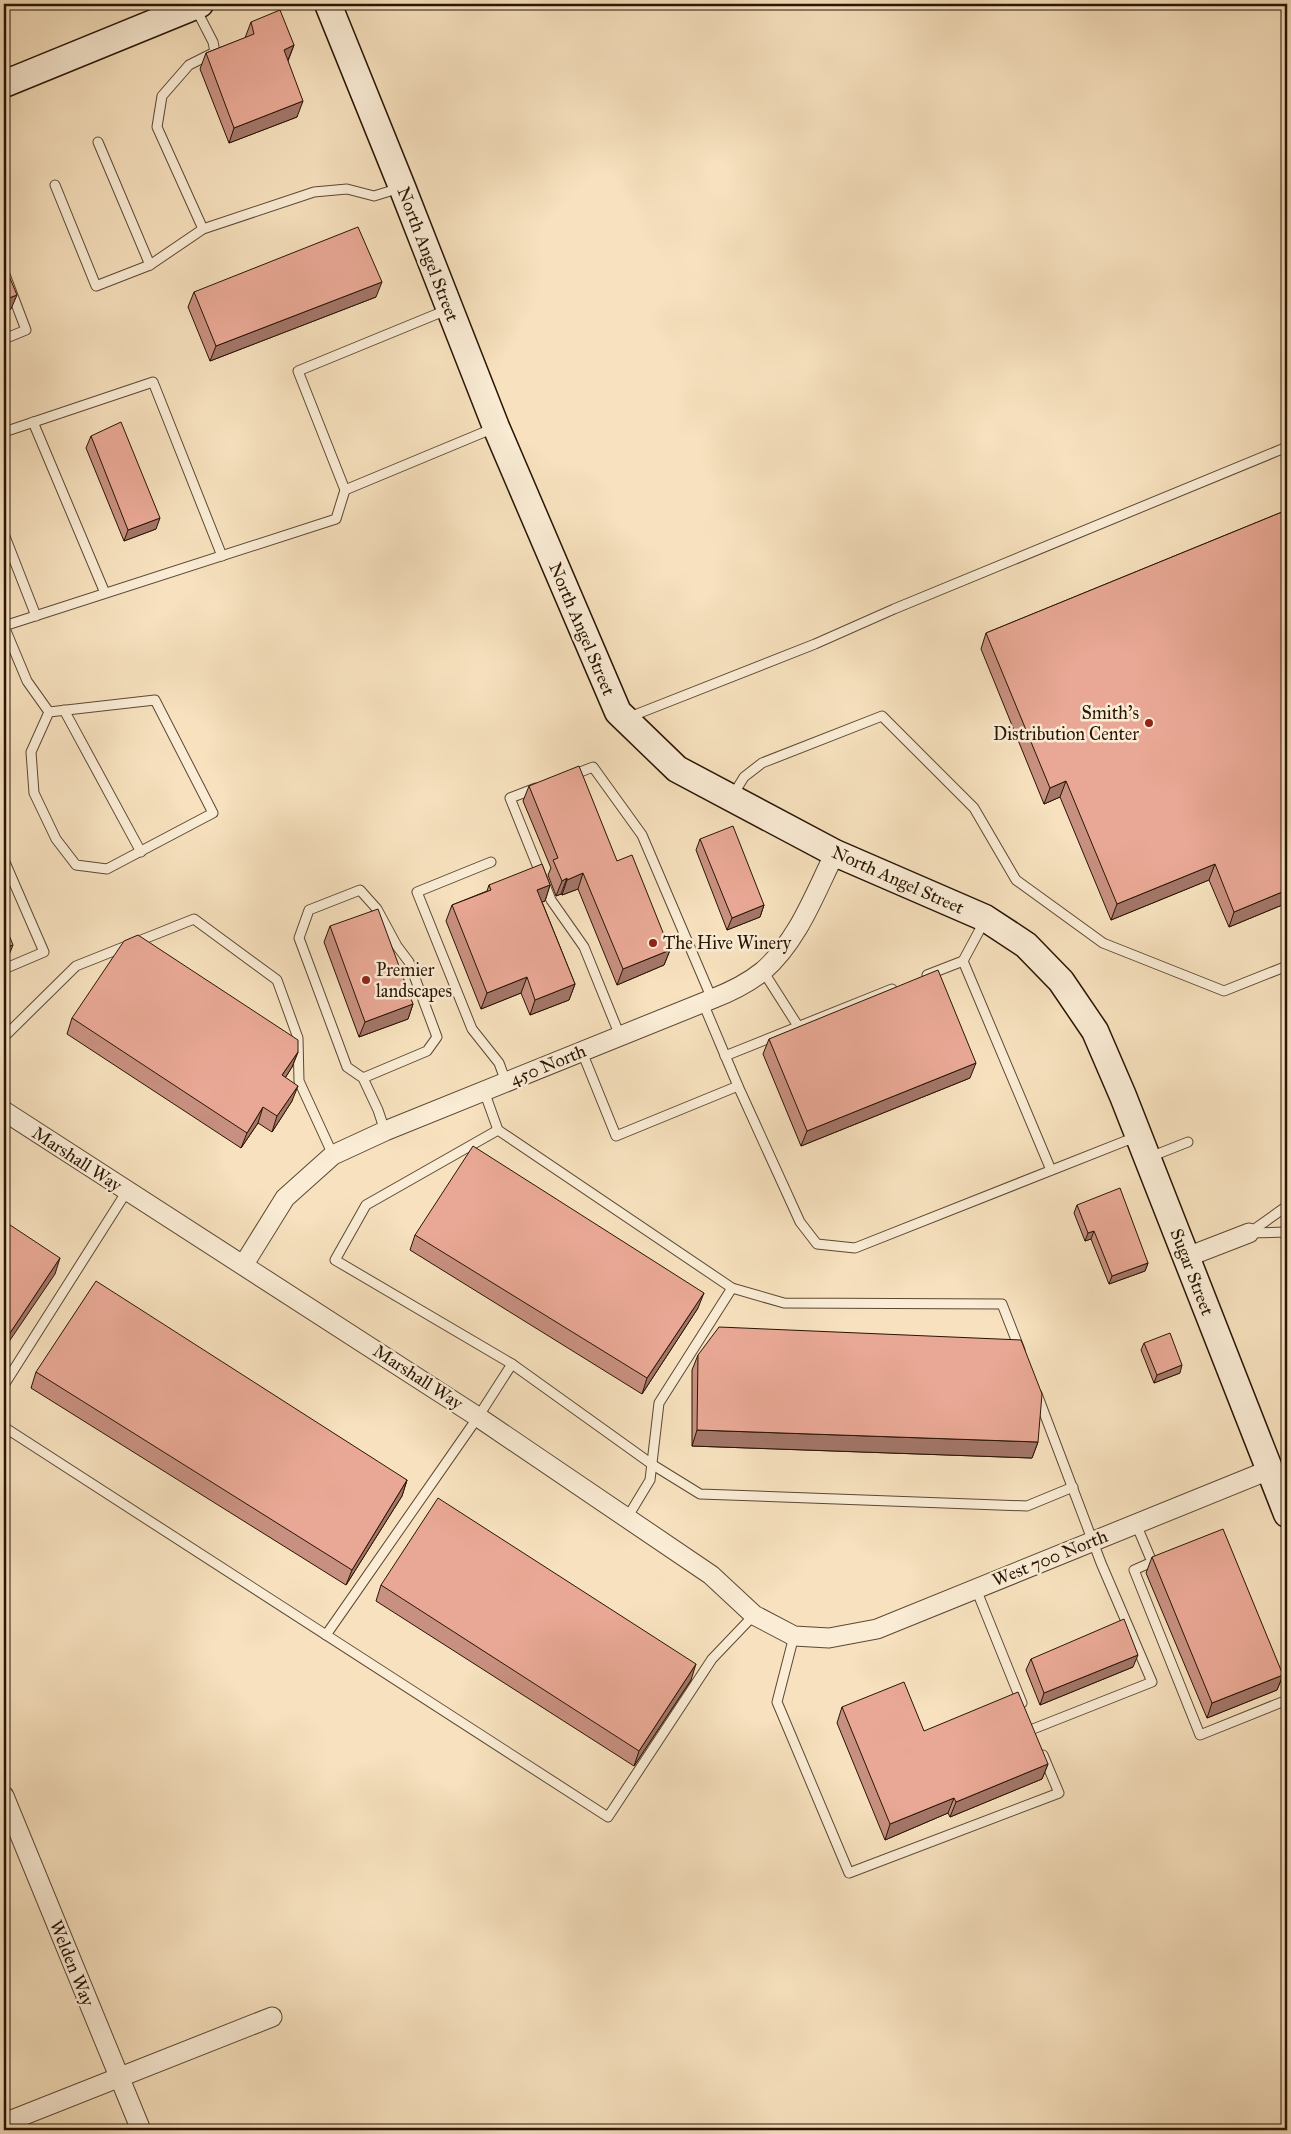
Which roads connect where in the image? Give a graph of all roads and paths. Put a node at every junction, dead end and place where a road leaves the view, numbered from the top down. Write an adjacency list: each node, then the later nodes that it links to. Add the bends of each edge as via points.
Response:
1 (328, 4): 4 (street, North Angel Street)
2 (348, 4): 4 (street)
3 (197, 5): 5 (street); 9 (lane, via 215,52 189,65 162,96 157,127)
4 (347, 54): 8 (street, North Angel Street)
5 (4, 84)
6 (98, 142): 10 (lane)
7 (55, 185): 10 (lane, via 96,286)
8 (402, 187): 9 (lane, via 374,196 347,189 314,192); 12 (street, North Angel Street)
9 (203, 229): 10 (lane)
10 (150, 265)
11 (4, 272): 13 (lane, via 26,330)
12 (449, 309): 15 (street, North Angel Street); 18 (lane, via 298,371)
13 (4, 339)
14 (33, 422): 16 (lane); 20 (lane, via 153,382); 21 (lane)
15 (496, 427): 18 (lane); 26 (street, North Angel Street, via 596,664 618,712)
16 (4, 432)
17 (1287, 447): 26 (lane, via 815,644)
18 (346, 490): 20 (lane, via 336,519)
19 (4, 534): 22 (lane)
20 (222, 556): 21 (lane)
21 (105, 593): 22 (lane)
22 (36, 616): 23 (lane)
23 (4, 626): 25 (lane, via 27,681)
24 (64, 710): 25 (lane); 30 (lane); 30 (lane, via 155,700 213,813)
25 (49, 712): 30 (lane, via 31,752 34,793 56,839 76,865 107,869)
26 (625, 719): 29 (street, North Angel Street, via 677,769)
27 (556, 781): 41 (lane, via 593,767 626,812 642,836)
28 (547, 784): 44 (lane, via 510,798 551,900 584,947)
29 (731, 798): 31 (street, North Angel Street); 36 (lane, via 744,777 762,763 882,716 974,808 1016,880 1103,943 1224,991)
30 (141, 852)
31 (836, 853): 34 (street, North Angel Street); 38 (street, 450 North, via 790,941)
32 (4, 860): 37 (lane, via 44,952)
33 (491, 862): 49 (lane, via 417,892 472,1029 499,1063)
34 (985, 918): 35 (lane); 43 (street, North Angel Street, via 1026,945 1062,981)
35 (963, 960): 39 (lane); 58 (lane)
36 (1287, 966)
37 (4, 969)
38 (763, 971): 41 (street, 450 North); 42 (lane)
39 (917, 979)
40 (899, 986): 42 (lane)
41 (708, 1001): 44 (street, 450 North); 47 (lane)
42 (798, 1026): 47 (lane)
43 (1095, 1031): 56 (street, Sugar Street)
44 (620, 1036): 46 (street, 450 North)
45 (4, 1037): 57 (lane, via 76,966 194,919 277,980 298,1038 300,1081)
46 (582, 1052): 49 (street, 450 North); 50 (lane, via 616,1136)
47 (725, 1056): 50 (lane)
48 (363, 1078): 48 (lane, via 426,1051 437,1037 409,962 378,909 360,890 309,910 299,938 348,1067); 54 (lane)
49 (506, 1082): 51 (street, 450 North)
50 (738, 1086): 58 (lane, via 800,1222 817,1244 854,1248)
51 (484, 1091): 53 (lane); 54 (street, 450 North)
52 (4, 1111): 59 (street, Marshall Way)
53 (498, 1130): 65 (lane); 67 (lane, via 366,1206 335,1260)
54 (384, 1131): 57 (street, 450 North)
55 (1188, 1142): 56 (lane)
56 (1143, 1147): 58 (lane); 63 (street, Sugar Street)
57 (332, 1155): 64 (street, 450 North, via 285,1198)
58 (1051, 1170)
59 (127, 1191): 64 (street, Marshall Way); 68 (lane)
60 (1287, 1206): 62 (lane)
61 (1287, 1232): 62 (lane)
62 (1249, 1233): 63 (street)
63 (1186, 1257): 73 (street, Sugar Street)
64 (244, 1264): 70 (street, Marshall Way)
65 (732, 1288): 66 (lane, via 784,1303 1002,1304); 72 (lane, via 658,1403)
66 (1024, 1359)
67 (512, 1364): 70 (lane); 72 (lane)
68 (4, 1384)
69 (1034, 1386): 74 (lane)
70 (478, 1417): 76 (street, Marshall Way); 81 (lane)
71 (4, 1427): 81 (lane)
72 (653, 1466): 74 (lane, via 700,1494 1027,1506); 76 (lane, via 650,1480)
73 (1269, 1470): 75 (street, Sugar Street); 77 (street, West 700 North)
74 (1074, 1487): 78 (lane)
75 (1287, 1514)
76 (627, 1518): 80 (street, Marshall Way, via 711,1575)
77 (1136, 1524): 78 (street, West 700 North); 84 (lane, via 1152,1562 1134,1570 1200,1736)
78 (1093, 1541): 79 (street, West 700 North); 85 (lane, via 1152,1682)
79 (976, 1589): 83 (street, West 700 North, via 877,1629); 85 (lane)
80 (754, 1615): 81 (lane, via 712,1659 608,1817); 82 (street, Marshall Way)
81 (326, 1635)
82 (794, 1636): 83 (street, Marshall Way); 87 (lane, via 777,1702 849,1873 1059,1793)
83 (829, 1638)
84 (1287, 1700)
85 (1030, 1721): 86 (lane)
86 (1037, 1738)
87 (1040, 1748)
88 (4, 1796): 90 (street, Welden Way)
89 (272, 2017): 90 (street)
90 (119, 2077): 91 (street); 92 (street, Welden Way)
91 (4, 2123)
92 (141, 2130)

